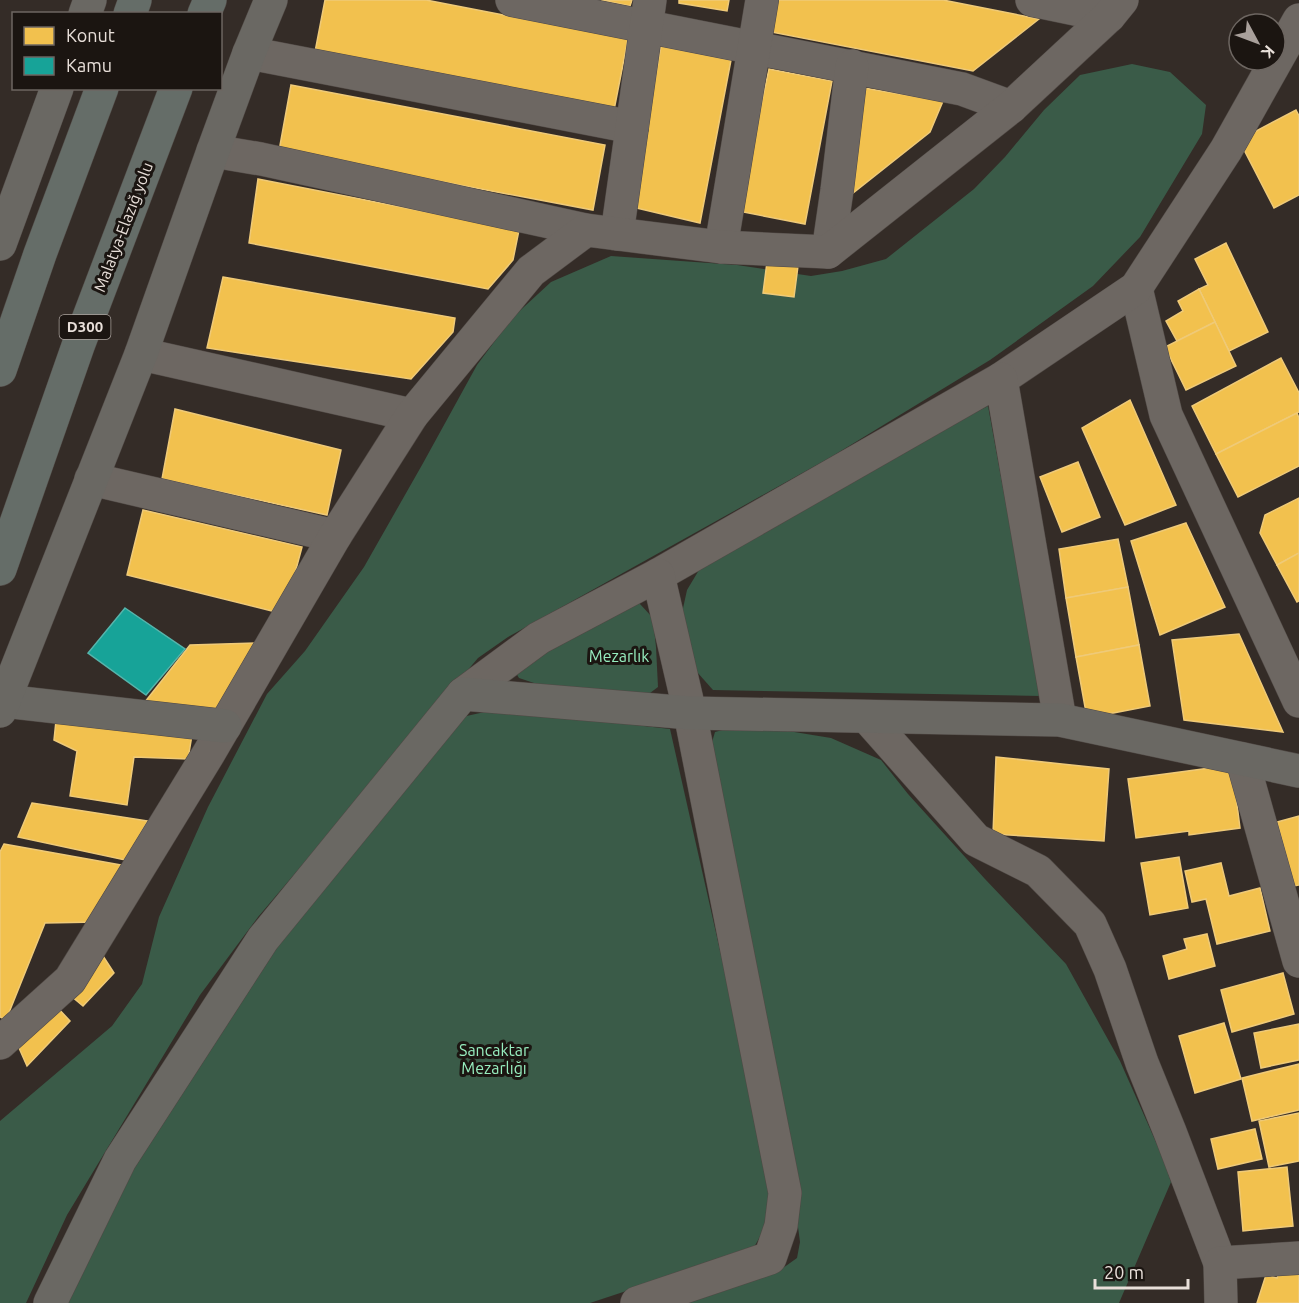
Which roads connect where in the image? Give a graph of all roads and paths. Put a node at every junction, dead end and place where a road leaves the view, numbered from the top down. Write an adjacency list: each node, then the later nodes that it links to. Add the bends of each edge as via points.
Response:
1 (271, 0): 9 (street)
2 (512, 0): 6 (street)
3 (762, 0): 8 (street)
4 (1032, 0): 5 (street)
5 (1115, 8): 14 (street)
6 (649, 13): 8 (street); 15 (street)
7 (1299, 21): 21 (street, via 1226,150)
8 (754, 47): 10 (street); 19 (street)
9 (249, 54): 15 (street); 16 (street)
10 (852, 66): 14 (street, via 962,89); 20 (street)
11 (56, 90): 17 (street)
12 (101, 90): 23 (highway)
13 (175, 90): 28 (highway, Malatya-Elazığ yolu / D300, via 78,346)
14 (1011, 107): 20 (street)
15 (632, 127): 18 (street)
16 (213, 151): 18 (street); 22 (street)
17 (3, 224)
18 (602, 232): 19 (street); 25 (street, via 531,271)
19 (721, 247): 20 (street)
20 (828, 252)
21 (1136, 288): 24 (street); 33 (street, via 1166,415)
22 (141, 354): 25 (street); 26 (street)
23 (0, 370)
24 (1001, 379): 29 (street); 37 (street)
25 (412, 415): 27 (street)
26 (91, 479): 27 (street); 30 (street)
27 (335, 536): 38 (street)
28 (0, 569)
29 (658, 575): 32 (street, via 538,638); 35 (street)
30 (45, 598): 31 (street); 34 (street)
31 (0, 657)
32 (463, 694): 35 (street); 45 (street, via 263,939 120,1160)
33 (1299, 701)
34 (2, 706): 38 (street)
35 (690, 713): 36 (street); 46 (street, via 785,1193 781,1226 770,1258)
36 (867, 717): 37 (street); 44 (street, via 976,840 1038,871 1090,924)
37 (1060, 720): 39 (street)
38 (225, 726): 42 (street, via 70,980)
39 (1242, 759): 40 (street); 41 (street)
40 (1299, 771)
41 (1299, 961)
42 (0, 1043)
43 (1299, 1258): 44 (street)
44 (1220, 1263): 47 (street)
45 (50, 1303)
46 (637, 1303)
47 (1221, 1303)

